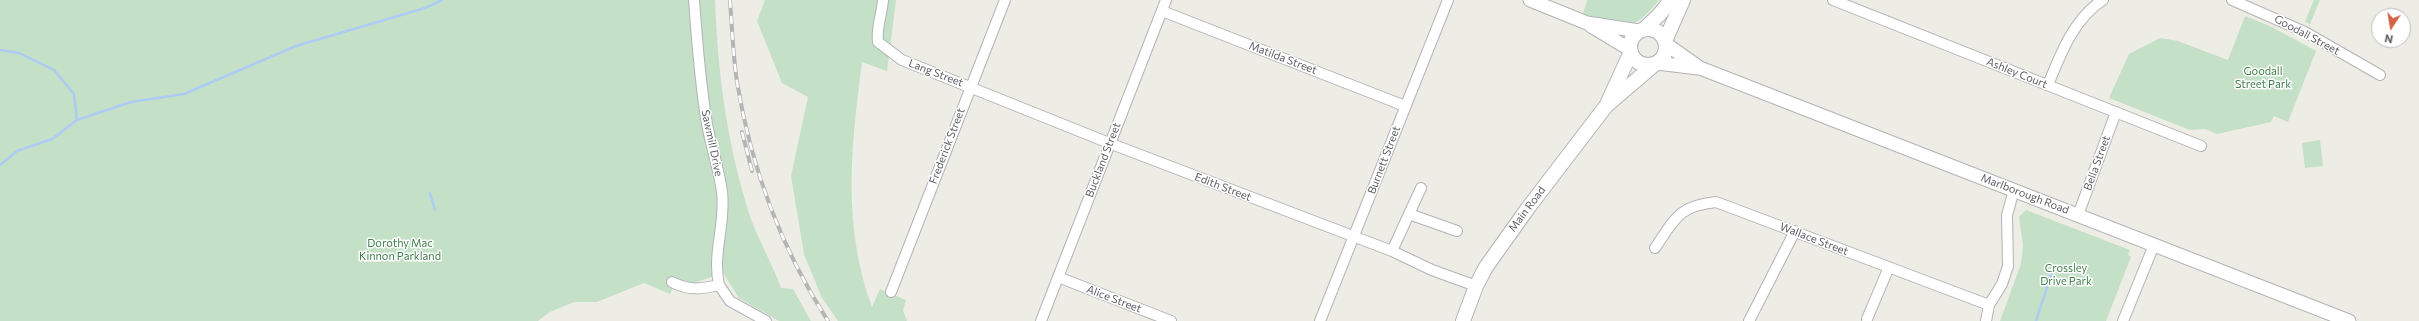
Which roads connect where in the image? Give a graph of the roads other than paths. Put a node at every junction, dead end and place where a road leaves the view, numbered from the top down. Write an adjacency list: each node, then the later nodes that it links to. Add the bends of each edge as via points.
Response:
1 (694, 0): 42 (street, Sawmill Drive, via 698,66 707,125 722,192 722,225 716,261)
2 (882, 0): 23 (street, Lang Street, via 878,42 902,60)
3 (1005, 0): 23 (street, Frederick Street)
4 (1166, 0): 14 (street, Buckland Street)
5 (1448, 0): 24 (street, Burnett Street)
6 (1530, 0): 15 (street)
7 (1671, 0): 16 (main road)
8 (1683, 0): 17 (main road)
9 (1833, 0): 22 (street, Ashley Court)
10 (2084, 0): 13 (street)
11 (2103, 0): 13 (street)
12 (2232, 0): 21 (street, Goodall Street, via 2305,32)
13 (2092, 7): 22 (street, via 2061,52)
14 (1162, 11): 24 (street, Matilda Street); 27 (street, Buckland Street)
15 (1587, 23): 16 (street); 18 (street)
16 (1641, 31): 17 (main road, via 1656,31); 18 (main road, via 1631,41)
17 (1666, 42): 19 (main road, via 1665,54); 20 (street, Marlborough Road)
18 (1631, 51): 19 (main road, via 1634,58 1642,64); 25 (main road, Main Road)
19 (1656, 63): 20 (street, Marlborough Road); 25 (main road, Main Road)
20 (1700, 68): 30 (street, Marlborough Road)
21 (2380, 75)
22 (2048, 85): 26 (street, Ashley Court)
23 (970, 86): 27 (street, Edith Street); 44 (street, Frederick Street)
24 (1405, 106): 35 (street, Burnett Street)
25 (1606, 106): 43 (main road, Main Road, via 1497,250)
26 (2116, 112): 28 (street, Ashley Court); 32 (street, Bella Street)
27 (1109, 143): 35 (street, Edith Street); 40 (street, Buckland Street)
28 (2202, 146)
29 (1421, 188): 31 (street)
30 (2014, 190): 32 (street, Marlborough Road); 45 (street, via 2007,215 2008,266 2002,284)
31 (1409, 214): 33 (street); 38 (street)
32 (2078, 215): 36 (street, Marlborough Road)
33 (1457, 231)
34 (1795, 231): 37 (street, Wallace Street, via 1716,202 1696,204 1678,214); 39 (street, Wallace Street); 52 (street)
35 (1354, 236): 38 (street, Edith Street); 50 (street, Burnett Street)
36 (2154, 245): 54 (street); 55 (street, Marlborough Road)
37 (1655, 248)
38 (1392, 251): 43 (street, Edith Street, via 1432,270)
39 (1889, 267): 45 (street, Wallace Street); 46 (street)
40 (1058, 277): 48 (street, Buckland Street); 49 (street, Alice Street)
41 (672, 282): 42 (street, via 699,290)
42 (719, 285): 47 (street, via 730,301)
43 (1476, 286): 51 (main road, Main Road)
44 (891, 292)
45 (1989, 305): 53 (street)
46 (1867, 319)
47 (766, 321)
48 (1041, 321)
49 (1171, 321)
50 (1320, 321)
51 (1463, 321)
52 (1749, 321)
53 (1986, 321)
54 (2123, 321)
55 (2349, 321)

